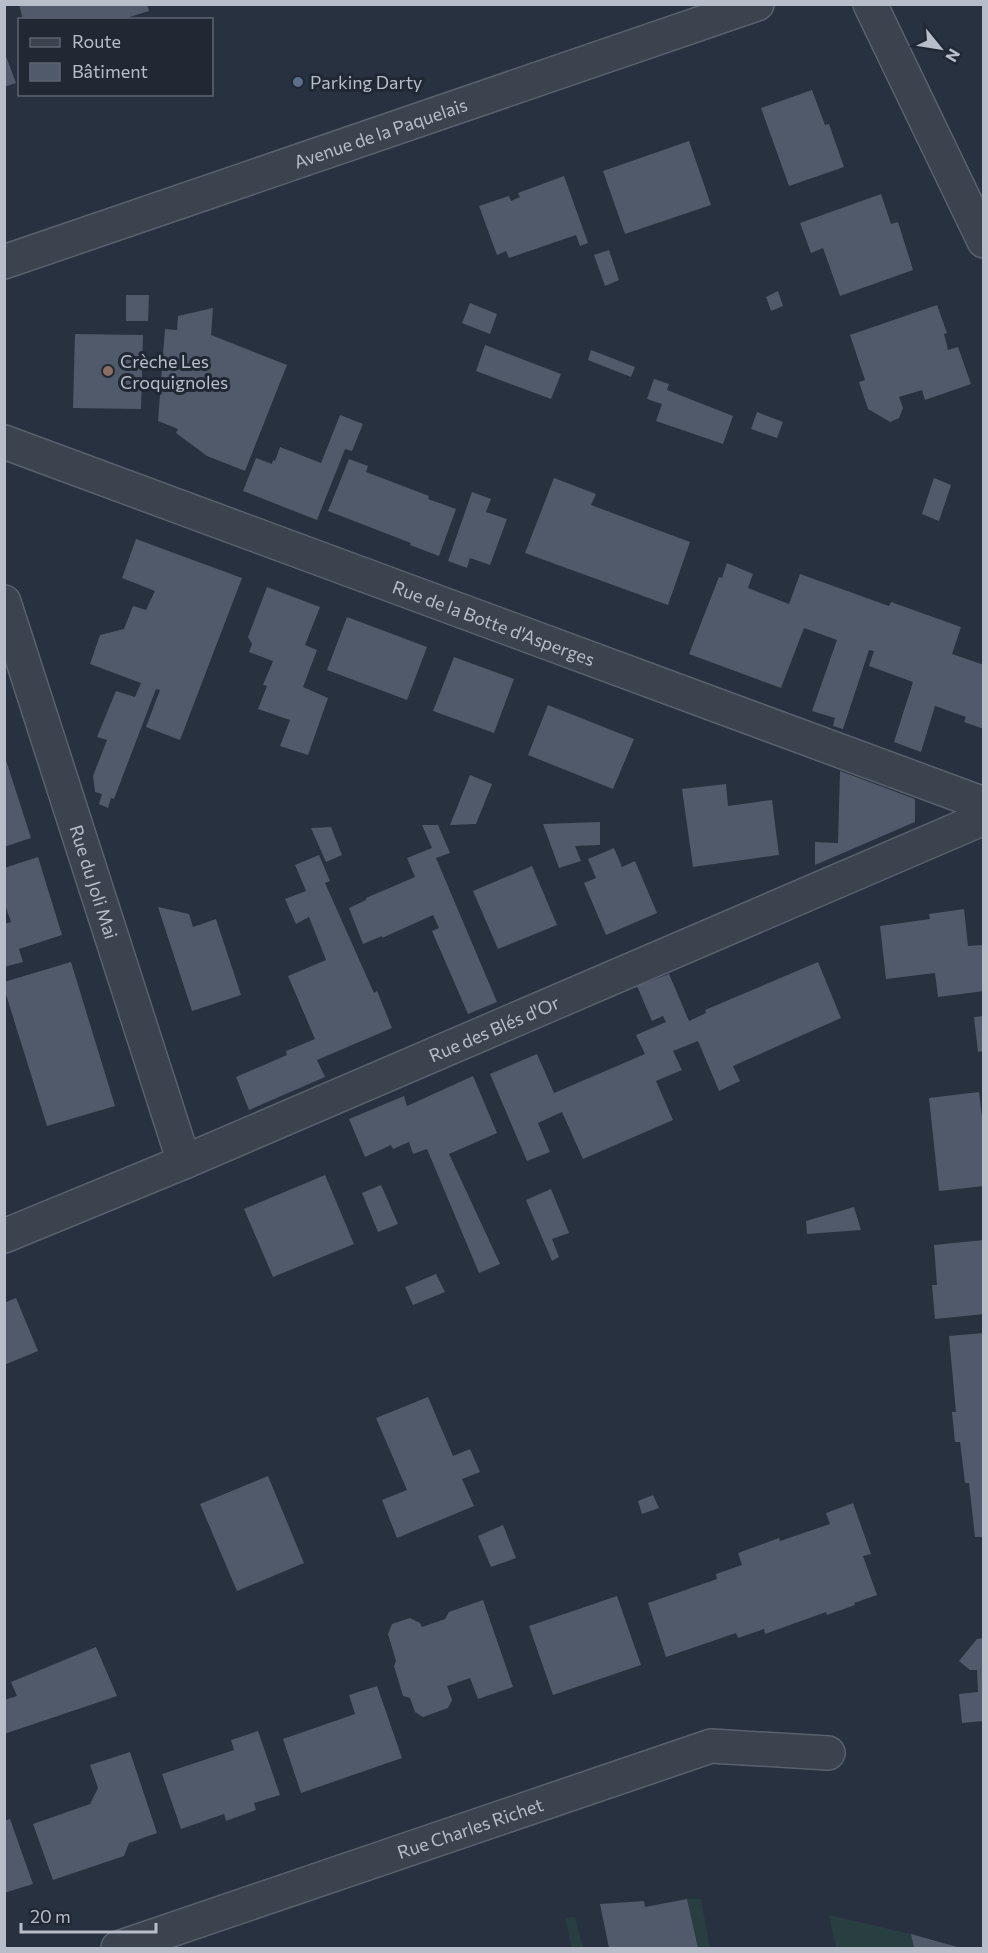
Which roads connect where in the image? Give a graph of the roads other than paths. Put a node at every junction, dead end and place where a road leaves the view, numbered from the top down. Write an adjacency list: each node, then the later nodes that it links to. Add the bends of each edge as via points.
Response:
1 (757, 4): 4 (street, Avenue de la Paquelais)
2 (870, 4): 3 (street)
3 (984, 241)
4 (4, 262)
5 (4, 442): 7 (street, Rue de la Botte d'Asperges)
6 (4, 602): 9 (street, Rue du Joli Mai)
7 (984, 804)
8 (984, 818): 9 (street, Rue des Blés d'Or)
9 (184, 1162): 10 (street, Rue des Blés d'Or)
10 (4, 1236)
11 (828, 1753): 12 (street, Rue Charles Richet, via 711,1746)
12 (118, 1948)

